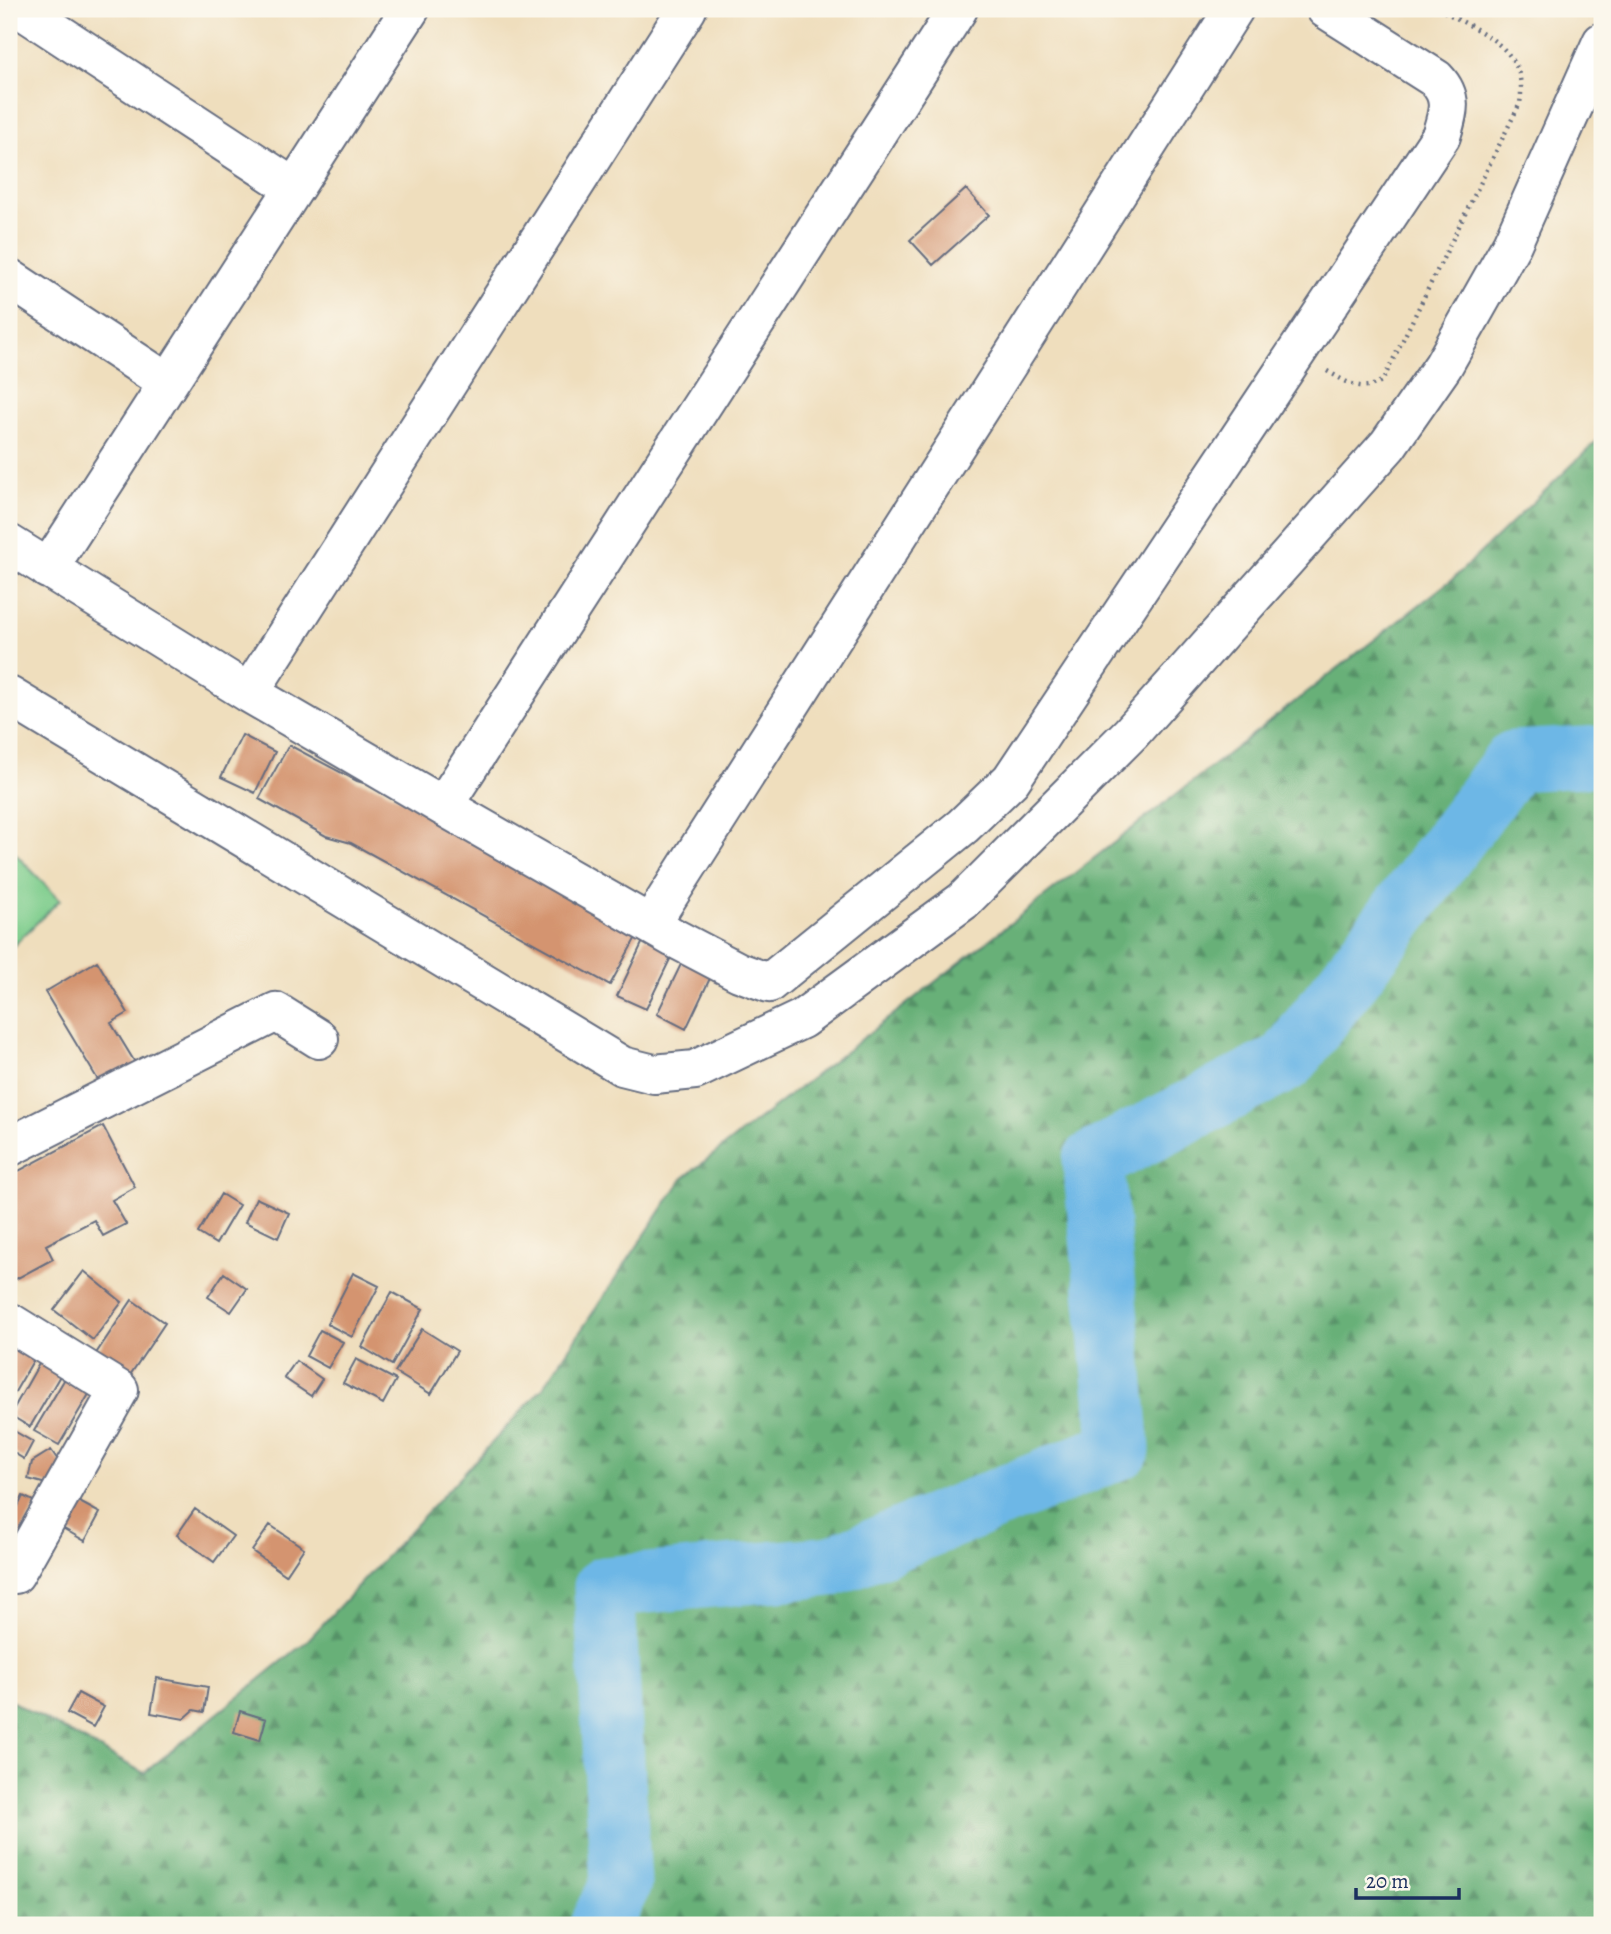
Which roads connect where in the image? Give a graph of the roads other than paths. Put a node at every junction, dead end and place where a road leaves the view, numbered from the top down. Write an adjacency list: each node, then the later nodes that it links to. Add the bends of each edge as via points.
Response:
1 (20, 9): 8 (street)
2 (410, 9): 8 (street)
3 (687, 9): 13 (street)
4 (958, 9): 15 (street)
5 (1234, 9): 16 (street)
6 (1326, 9): 16 (street, via 1445,88 1450,100 1441,136 1011,780 964,826 769,983 739,972)
7 (1602, 42): 14 (street, via 1511,244 1443,366 1388,445 1131,733 963,901 803,1019 695,1070 654,1074 622,1066)
8 (294, 188): 10 (street)
9 (9, 278): 10 (street)
10 (168, 383): 12 (street)
11 (9, 544): 12 (street)
12 (48, 569): 13 (street)
13 (249, 693): 15 (street)
14 (9, 696)
15 (443, 806): 16 (street)
16 (651, 923)
17 (319, 1040): 18 (street, via 276,1012)
18 (9, 1147)
19 (9, 1322): 20 (street, via 119,1390)
20 (15, 1574)

